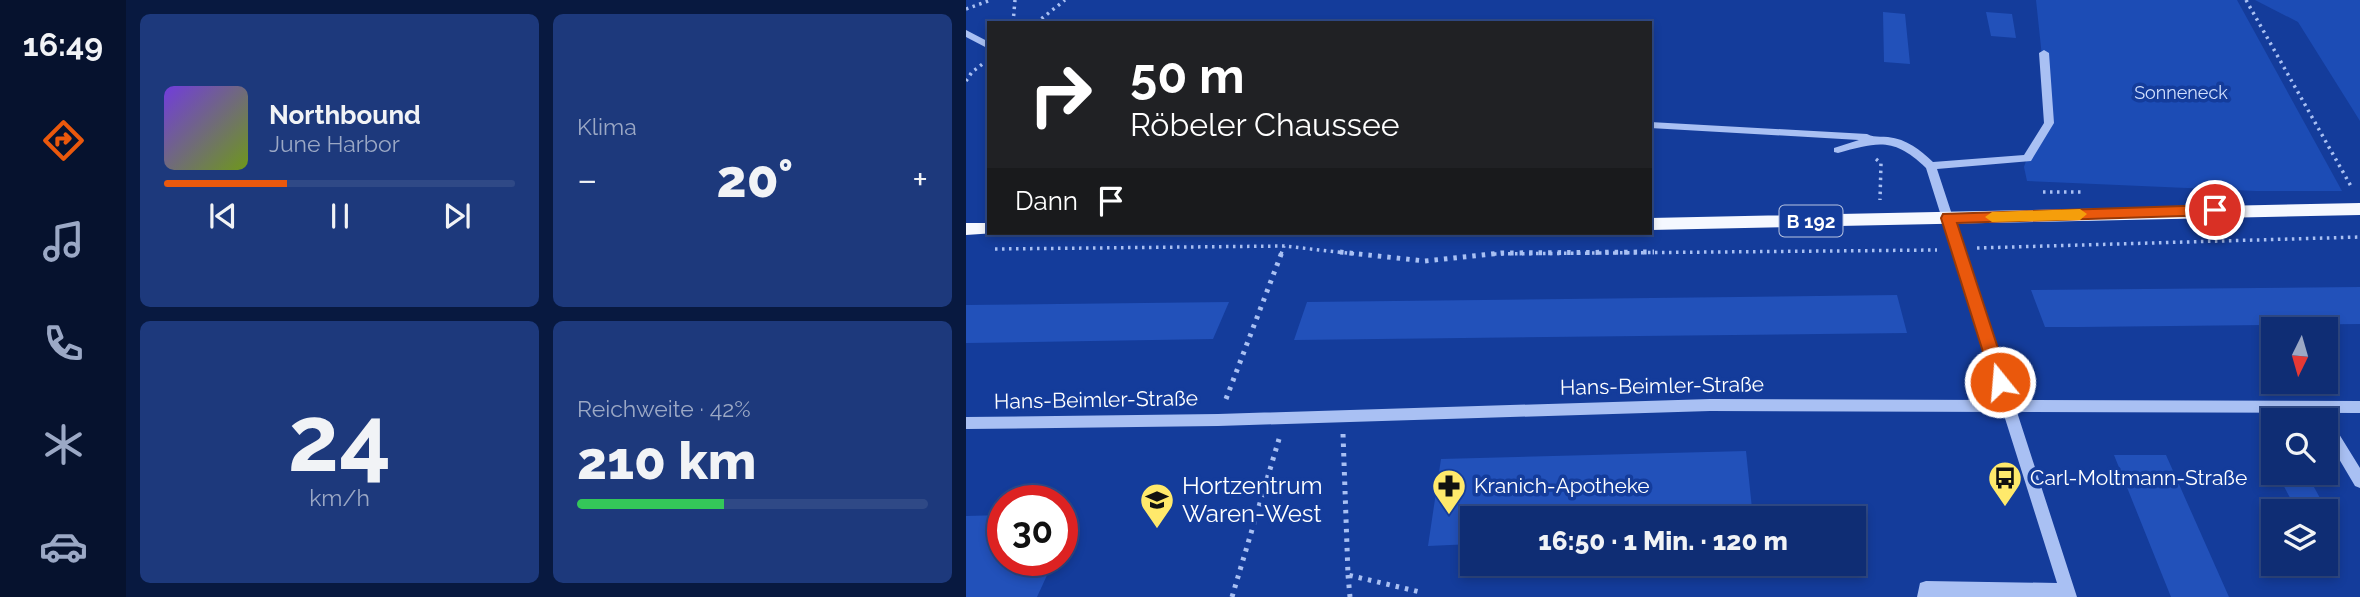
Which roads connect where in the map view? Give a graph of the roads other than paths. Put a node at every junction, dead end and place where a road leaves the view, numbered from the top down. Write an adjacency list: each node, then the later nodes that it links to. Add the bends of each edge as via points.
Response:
1 (966, 33): 2 (street)
2 (987, 45)
3 (2044, 53): 7 (lane, via 2049,123 2027,158)
4 (1652, 125): 5 (street)
5 (1874, 138): 6 (street); 7 (street, via 1906,146)
6 (1838, 150)
7 (1931, 166): 9 (street)
8 (2359, 204): 9 (main road, B 192)
9 (1948, 218): 10 (main road, B 192); 13 (street)
10 (1652, 224)
11 (966, 229): 12 (main road)
12 (987, 229)
13 (2008, 406): 16 (street, Hans-Beimler-Straße); 17 (street, Hans-Beimler-Straße, via 1710,405); 20 (street)
14 (2360, 407): 15 (street, Hans-Beimler-Straße)
15 (2338, 411)
16 (2261, 413)
17 (966, 423)
18 (2338, 445): 19 (street)
19 (2360, 481)
20 (2068, 594): 21 (street, via 1926,589)
21 (1925, 597)

